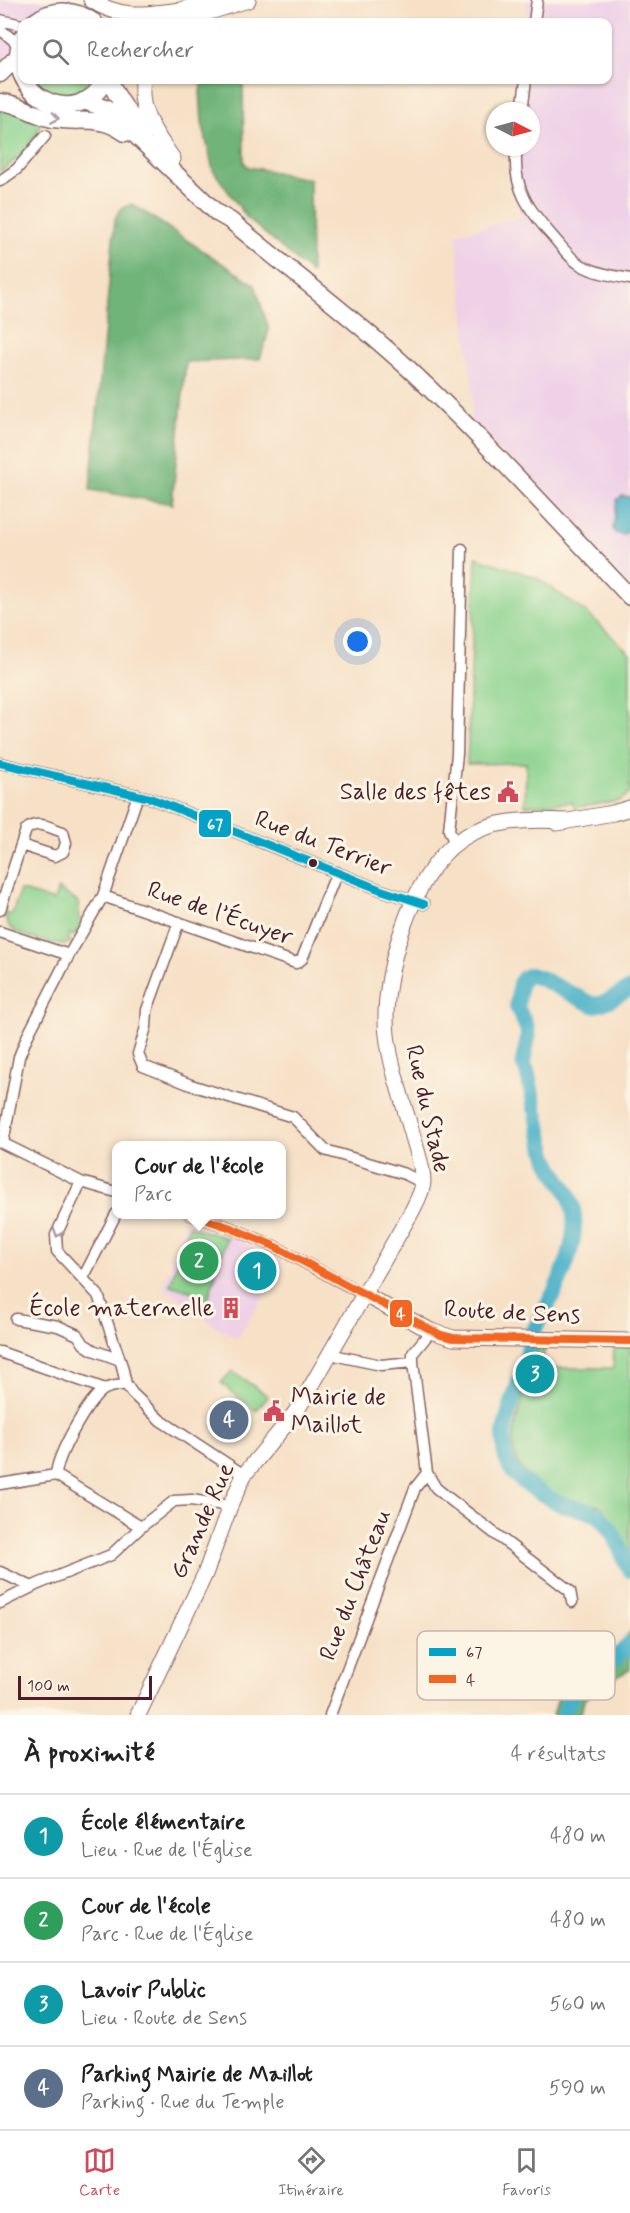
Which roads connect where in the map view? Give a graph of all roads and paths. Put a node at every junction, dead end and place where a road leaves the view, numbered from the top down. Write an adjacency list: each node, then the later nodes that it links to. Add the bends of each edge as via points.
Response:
1 (46, 0): 9 (main road)
2 (65, 0): 7 (main road)
3 (91, 0): 8 (street, via 118,13)
4 (214, 0): 8 (street)
5 (537, 0): 13 (street)
6 (244, 1): 8 (street); 12 (street)
7 (77, 12): 10 (main road, via 56,12); 11 (main road)
8 (179, 16)
9 (38, 18)
10 (42, 18)
11 (87, 18)
12 (204, 18)
13 (535, 18)
14 (0, 20): 15 (street)
15 (18, 24)
16 (0, 29): 17 (street)
17 (18, 44)
18 (18, 49): 19 (main road)
19 (0, 74)
20 (26, 84): 25 (main road)
21 (104, 84): 27 (main road)
22 (110, 84): 32 (main road)
23 (142, 84): 32 (street, via 143,107)
24 (525, 84): 29 (street)
25 (29, 89): 26 (main road); 27 (main road, via 54,104)
26 (0, 92)
27 (83, 101): 32 (main road, via 105,108)
28 (0, 102): 32 (main road, one-way to 32, via 55,119 94,119 106,123)
29 (523, 102)
30 (45, 136): 33 (street, via 17,169)
31 (517, 156): 34 (street, via 522,195 533,215 564,250 580,265)
32 (168, 160): 36 (main road, via 220,206 231,221 410,369)
33 (0, 181)
34 (630, 279)
35 (462, 549): 41 (street, via 457,754 449,830)
36 (630, 597)
37 (0, 763): 38 (street, Rue du Terrier)
38 (138, 795): 42 (street, Rue du Terrier); 43 (street)
39 (630, 808): 41 (street, Rue du Stade, via 566,821 497,824)
40 (21, 845): 45 (street)
41 (459, 845): 44 (street, Rue du Stade, via 433,868)
42 (337, 872): 44 (street, Rue du Terrier); 46 (street, Rue de l’Écuyer, via 299,962)
43 (103, 896): 46 (street, Rue de l’Écuyer); 48 (street)
44 (419, 902): 51 (street, Rue du Stade, via 399,938 386,996 387,1035)
45 (0, 910)
46 (179, 922): 51 (street, via 147,1010 138,1054 143,1066 293,1117 325,1150)
47 (0, 932): 48 (street)
48 (69, 955): 49 (street, via 36,1016 19,1058)
49 (1, 1143): 50 (street)
50 (81, 1182): 52 (street); 55 (street, one-way to 55, via 55,1243 57,1251)
51 (423, 1183): 56 (street, Rue du Stade, via 412,1211)
52 (112, 1191)
53 (114, 1219): 55 (street)
54 (202, 1219): 56 (street, via 272,1245)
55 (83, 1278): 62 (street, via 98,1295)
56 (365, 1295): 58 (street, Route de Sens); 61 (street, Grande Rue)
57 (16, 1319): 62 (street, via 58,1326 78,1335 93,1350)
58 (430, 1331): 59 (street, Route de Sens, via 453,1338); 63 (street, via 413,1353)
59 (630, 1341)
60 (0, 1352): 65 (street)
61 (332, 1352): 63 (street, via 381,1365); 68 (street, Grande Rue, via 295,1413)
62 (120, 1360): 64 (street)
63 (413, 1362): 66 (street)
64 (126, 1384): 65 (street); 68 (street, via 160,1420)
65 (105, 1389): 67 (street, via 61,1454)
66 (427, 1473): 74 (street, via 436,1488 570,1591); 77 (street, Rue du Château, via 415,1488)
67 (56, 1475): 69 (street); 71 (street)
68 (244, 1475): 70 (street, Grande Rue)
69 (0, 1484)
70 (230, 1506): 71 (street, via 174,1501); 76 (street, Grande Rue, via 205,1574)
71 (141, 1527): 73 (street, via 111,1555)
72 (0, 1572): 73 (street)
73 (32, 1587): 75 (street)
74 (572, 1602)
75 (0, 1603)
76 (138, 1715)
77 (330, 1715)

